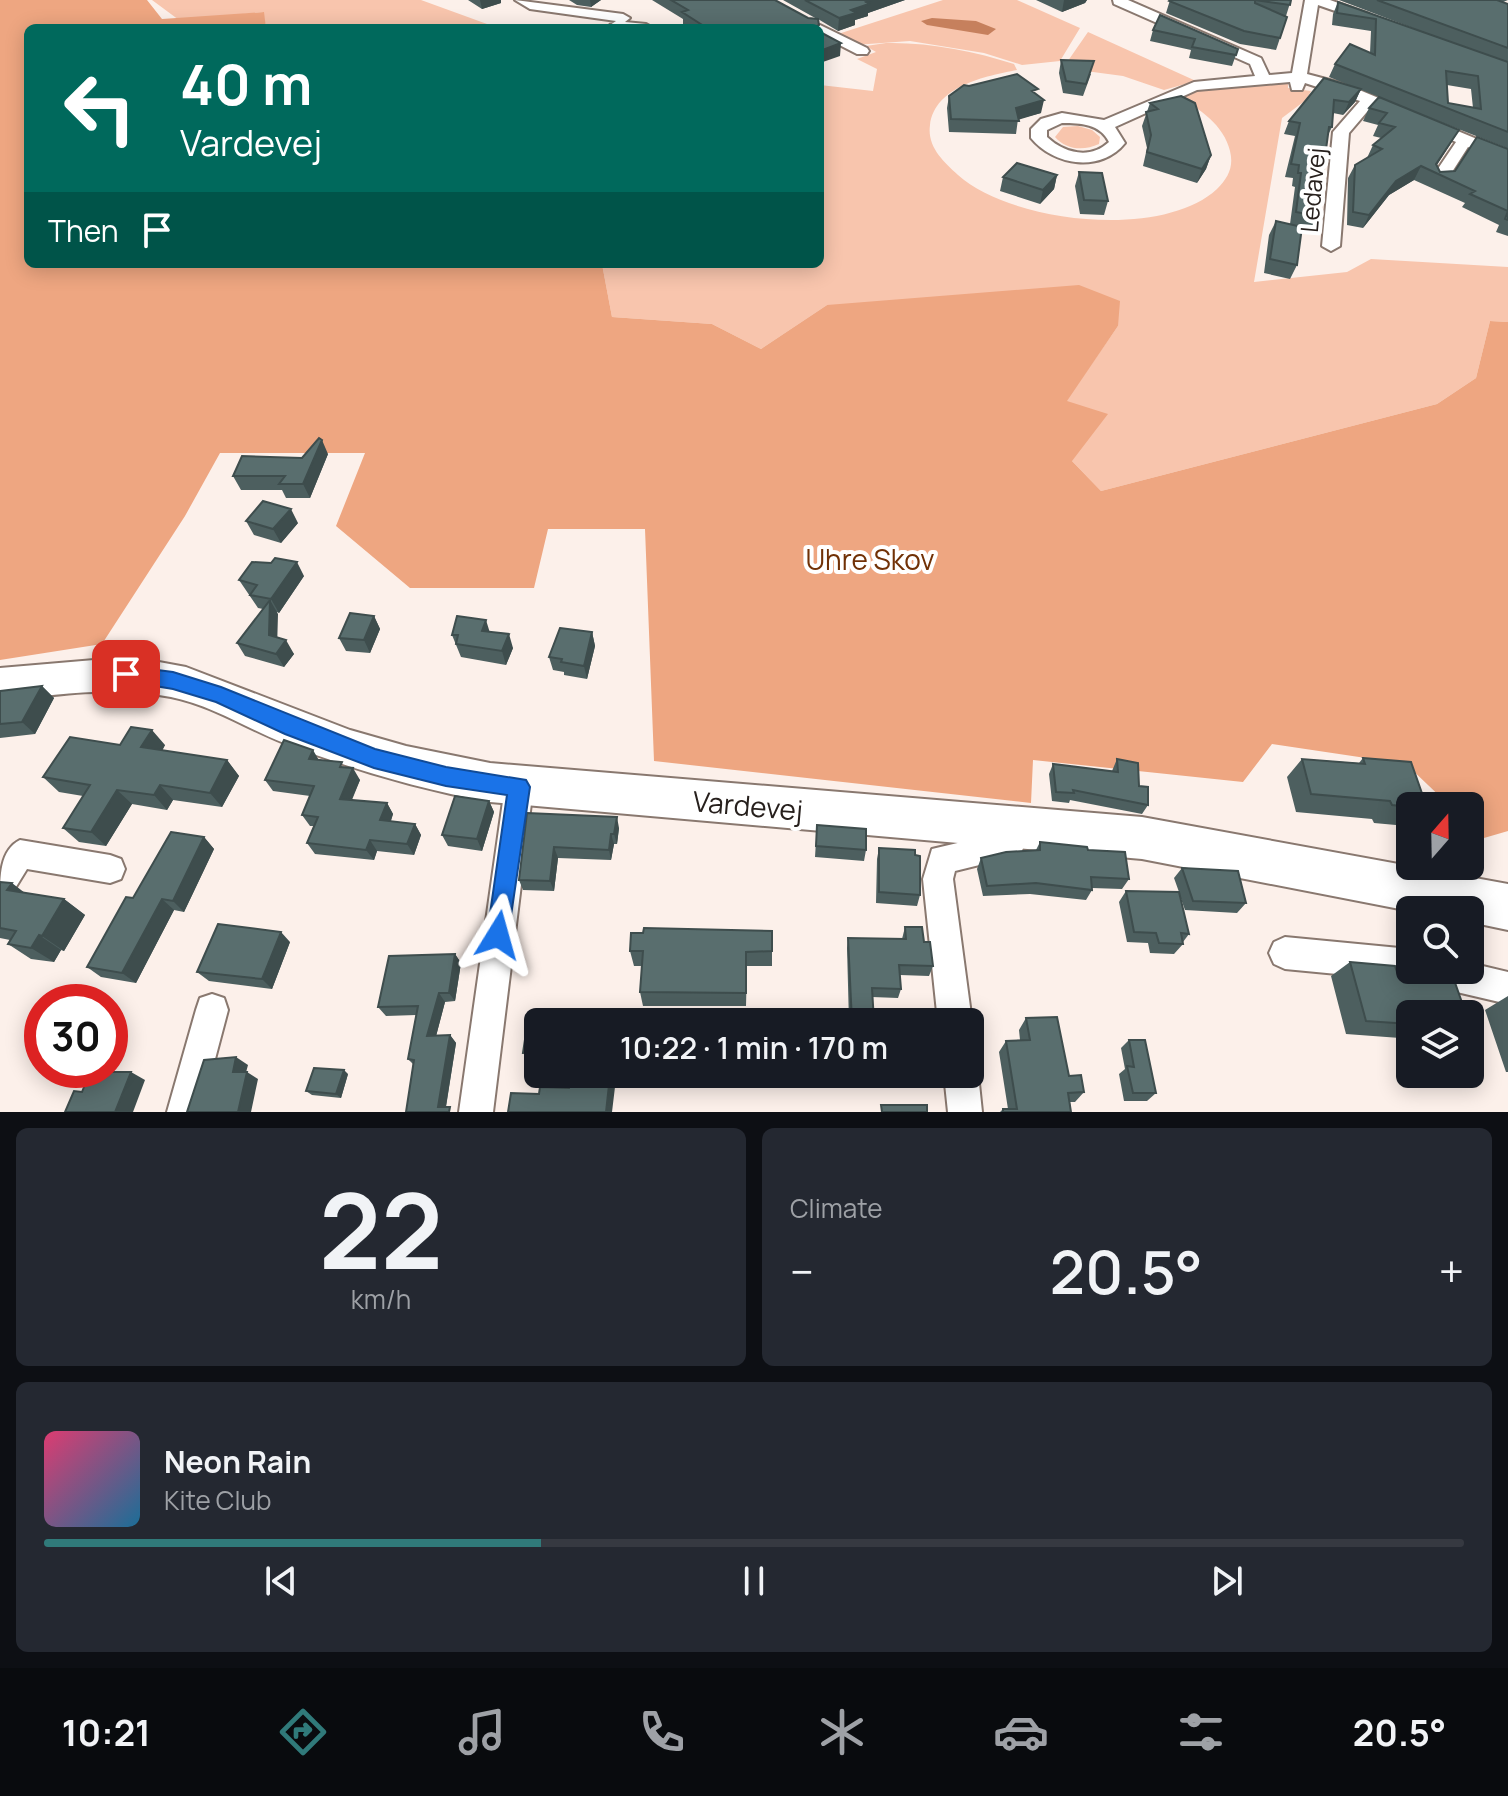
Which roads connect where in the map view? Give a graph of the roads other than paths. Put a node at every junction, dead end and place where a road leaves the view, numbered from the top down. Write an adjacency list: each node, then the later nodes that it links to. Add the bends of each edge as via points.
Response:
1 (522, 0): 4 (street)
2 (1315, 0): 5 (street); 9 (street)
3 (1119, 1): 8 (street, via 1256,61)
4 (622, 20)
5 (1378, 23)
6 (824, 31): 7 (street)
7 (862, 51)
8 (1264, 80): 9 (street); 11 (street, via 1194,86)
9 (1298, 82): 10 (street, via 1340,87)
10 (1369, 100): 12 (street); 15 (street, Ledavej, via 1341,132)
11 (1103, 126)
12 (1465, 140): 13 (street); 14 (street)
13 (1508, 158)
14 (1439, 179)
15 (1331, 246)
16 (0, 685): 17 (street, Vardevej, via 71,675 173,680 374,758)
17 (519, 787): 18 (street, Vardevej); 30 (street)
18 (1018, 826): 21 (street, Vardevej, via 1142,838); 26 (street, via 1010,845 943,859 938,879)
19 (110, 869): 20 (street, via 20,854)
20 (0, 885)
21 (1508, 907)
22 (1285, 953): 23 (street)
23 (1396, 964)
24 (1484, 982): 25 (street)
25 (1508, 988)
26 (953, 1008)
27 (212, 1010): 29 (street)
28 (962, 1088): 31 (street)
29 (184, 1112)
30 (476, 1112)
31 (965, 1112)

